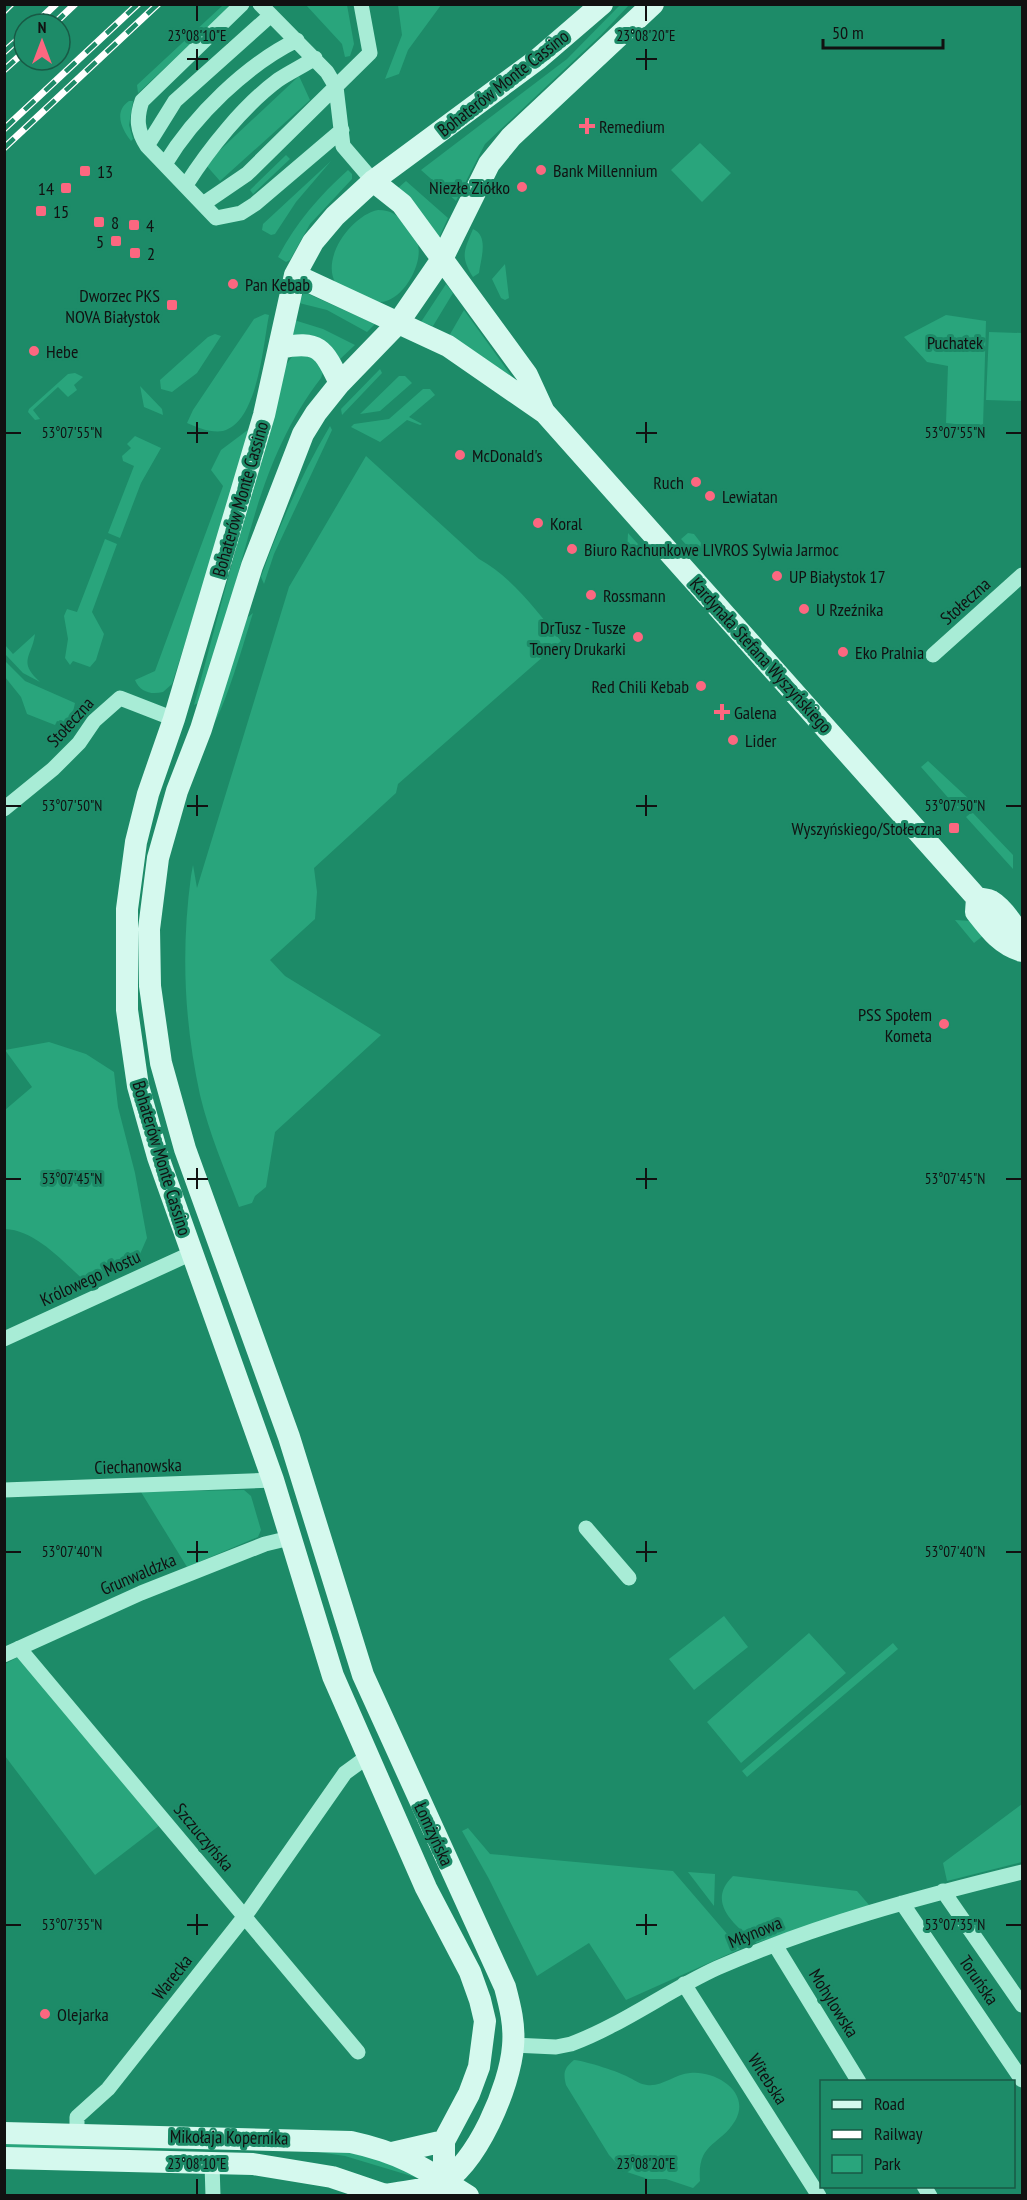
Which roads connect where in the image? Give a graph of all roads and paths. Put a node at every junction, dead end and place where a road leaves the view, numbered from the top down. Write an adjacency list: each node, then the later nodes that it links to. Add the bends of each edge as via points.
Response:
1 (242, 4): 10 (street, via 142,101 138,123)
2 (361, 4): 8 (street, via 370,53)
3 (602, 4): 12 (street, Bohaterów Monte Cassino, via 529,66)
4 (653, 4): 15 (street, via 512,137 489,164)
5 (265, 10): 6 (street); 10 (street, via 175,101)
6 (297, 40): 7 (street); 11 (street, via 253,68 186,131)
7 (315, 58): 8 (street); 13 (street, via 277,81 228,129 207,151)
8 (336, 87): 9 (street); 14 (street, via 247,174)
9 (342, 130): 12 (street, via 344,146); 14 (street, via 241,213 216,218)
10 (147, 146): 11 (street)
11 (165, 164): 13 (street)
12 (373, 181): 15 (street, Kardynała Stefana Wyszyńskiego, via 402,204); 16 (street, Bohaterów Monte Cassino, via 335,216 313,243)
13 (186, 185): 14 (street)
14 (203, 204)
15 (442, 259): 17 (street, Bohaterów Monte Cassino); 20 (street, Kardynała Stefana Wyszyńskiego, via 527,375)
16 (295, 275): 17 (street, Kardynała Stefana Wyszyńskiego); 18 (street, Bohaterów Monte Cassino)
17 (398, 323): 19 (street, Bohaterów Monte Cassino); 20 (street, Kardynała Stefana Wyszyńskiego, via 468,358)
18 (279, 348): 19 (street, via 317,346 327,356); 23 (street, Bohaterów Monte Cassino, via 264,416)
19 (340, 383): 24 (street, Bohaterów Monte Cassino, via 316,412 291,460 252,566)
20 (545, 413): 26 (street, Kardynała Stefana Wyszyńskiego)
21 (1023, 575): 22 (street, Stołeczna)
22 (933, 655)
23 (174, 719): 24 (street); 25 (street, Stołeczna, via 120,698 94,721 53,769); 30 (street, Bohaterów Monte Cassino, via 136,842 125,954 127,1010 138,1086)
24 (201, 729): 29 (street, Bohaterów Monte Cassino, via 158,858 149,929 150,986 161,1063)
25 (4, 809)
26 (977, 898): 27 (street, Kardynała Stefana Wyszyńskiego, via 996,905 1021,934); 28 (street, Kardynała Stefana Wyszyńskiego, via 976,912 985,923 1007,946)
27 (1023, 945)
28 (1023, 951)
29 (185, 1149): 30 (street, via 173,1144 166,1146); 33 (street, Bohaterów Monte Cassino)
30 (158, 1157): 31 (street, Bohaterów Monte Cassino)
31 (192, 1253): 32 (street, Królowego Mostu); 34 (street, Bohaterów Monte Cassino)
32 (4, 1339)
33 (289, 1437): 42 (street, Łomżyńska, via 363,1675)
34 (273, 1480): 35 (street, Ciechanowska); 37 (street, Łomżyńska)
35 (4, 1490)
36 (586, 1528): 38 (street)
37 (290, 1538): 39 (street, Grunwaldzka, via 141,1593); 41 (street, Łomżyńska, via 333,1676)
38 (629, 1578)
39 (18, 1648): 40 (street, Grunwaldzka); 47 (street, Szczuczyńska)
40 (4, 1655)
41 (367, 1757): 43 (street, Łomżyńska); 47 (street, Warecka, via 345,1773)
42 (410, 1781): 43 (street, via 406,1796 398,1799 386,1796); 51 (street, Łomżyńska, via 504,1987 512,2016)
43 (380, 1787): 57 (street, Łomżyńska, via 470,1972 485,2021 479,2067)
44 (1023, 1872): 45 (street, Młynowa)
45 (943, 1891): 46 (street, Młynowa); 50 (street)
46 (902, 1903): 48 (street, Młynowa); 54 (street, Toruńska)
47 (244, 1916): 52 (street, Szczuczyńska); 56 (street, Warecka, via 108,2089 77,2117)
48 (775, 1945): 49 (street, Młynowa); 53 (street, Mohylowska)
49 (684, 1984): 51 (street, Młynowa, via 571,2044); 65 (street, Witebska)
50 (1023, 2005)
51 (513, 2046): 61 (street, Łomżyńska, via 507,2078 495,2108 465,2165)
52 (358, 2052)
53 (858, 2080)
54 (1023, 2080)
55 (4, 2133): 56 (street, Mikołaja Kopernika)
56 (77, 2134): 58 (street, Mikołaja Kopernika, via 331,2140)
57 (444, 2141): 58 (street); 61 (street, Łomżyńska)
58 (392, 2153): 61 (street, Mikołaja Kopernika, via 420,2164)
59 (4, 2158): 60 (street, Mikołaja Kopernika)
60 (212, 2164): 62 (street, Mikołaja Kopernika, via 254,2164 302,2171); 63 (street)
61 (444, 2188): 62 (street, Mikołaja Kopernika, via 438,2184); 64 (street, Mikołaja Kopernika)
62 (386, 2195)
63 (213, 2196)
64 (468, 2196)
65 (819, 2196)

